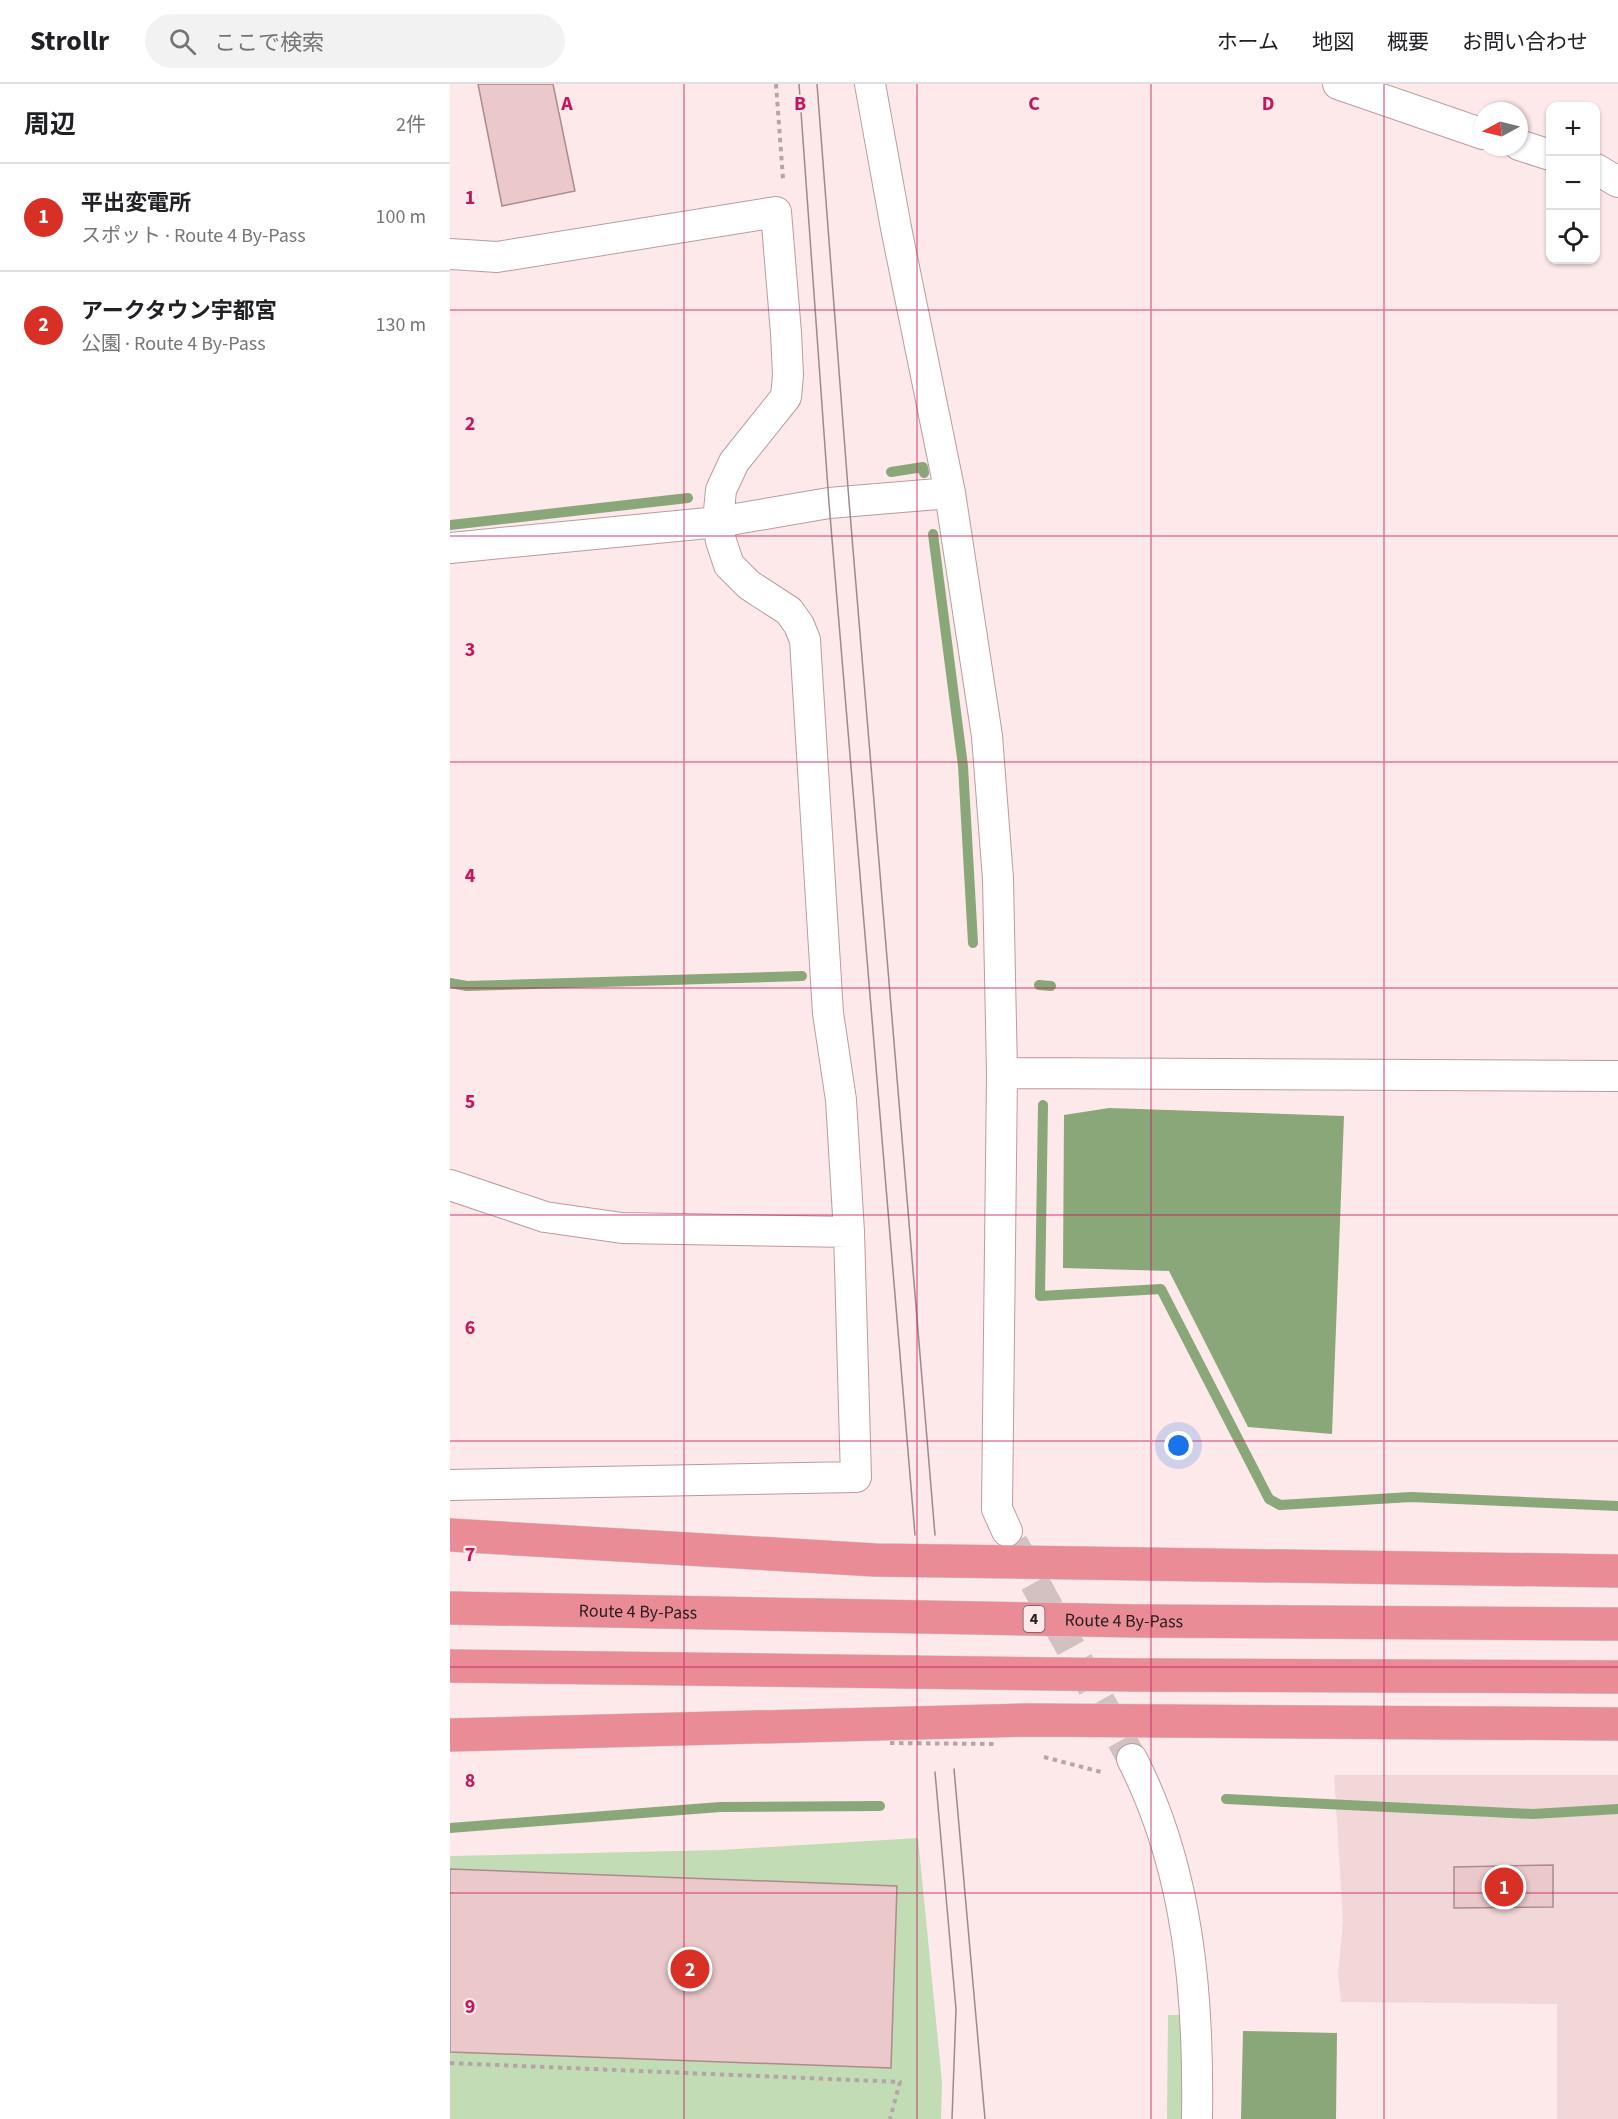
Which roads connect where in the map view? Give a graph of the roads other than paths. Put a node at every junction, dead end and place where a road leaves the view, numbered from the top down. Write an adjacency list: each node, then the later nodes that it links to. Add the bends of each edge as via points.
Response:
1 (1338, 84): 3 (street)
2 (872, 85): 9 (street, via 898,239)
3 (1474, 131)
4 (1528, 148): 5 (street)
5 (1546, 153)
6 (1600, 171): 7 (street)
7 (1618, 182)
8 (450, 254): 10 (street, via 497,257 776,212 786,333 786,397 734,462 721,490)
9 (950, 493): 10 (street, via 830,503); 12 (street, via 987,736 998,879)
10 (718, 522): 11 (street); 15 (street, via 729,565 749,585 789,611 805,640 828,1013 842,1100)
11 (450, 548)
12 (1002, 1072): 13 (street); 17 (street, via 996,1479 997,1509)
13 (1618, 1076)
14 (450, 1185): 15 (street, via 545,1217 622,1228)
15 (849, 1232): 16 (street, via 856,1477)
16 (450, 1485)
17 (1007, 1532)
18 (450, 1535): 19 (highway, via 875,1560)
19 (1618, 1570)
20 (450, 1608): 21 (highway, Route 4 By-Pass / 4, via 1138,1621)
21 (1618, 1624)
22 (450, 1666): 23 (highway)
23 (1618, 1677)
24 (1618, 1724): 25 (highway, via 1029,1720)
25 (450, 1735)
26 (1138, 1771): 27 (street, via 1177,1882 1186,1929 1195,1989)
27 (1197, 2119)

